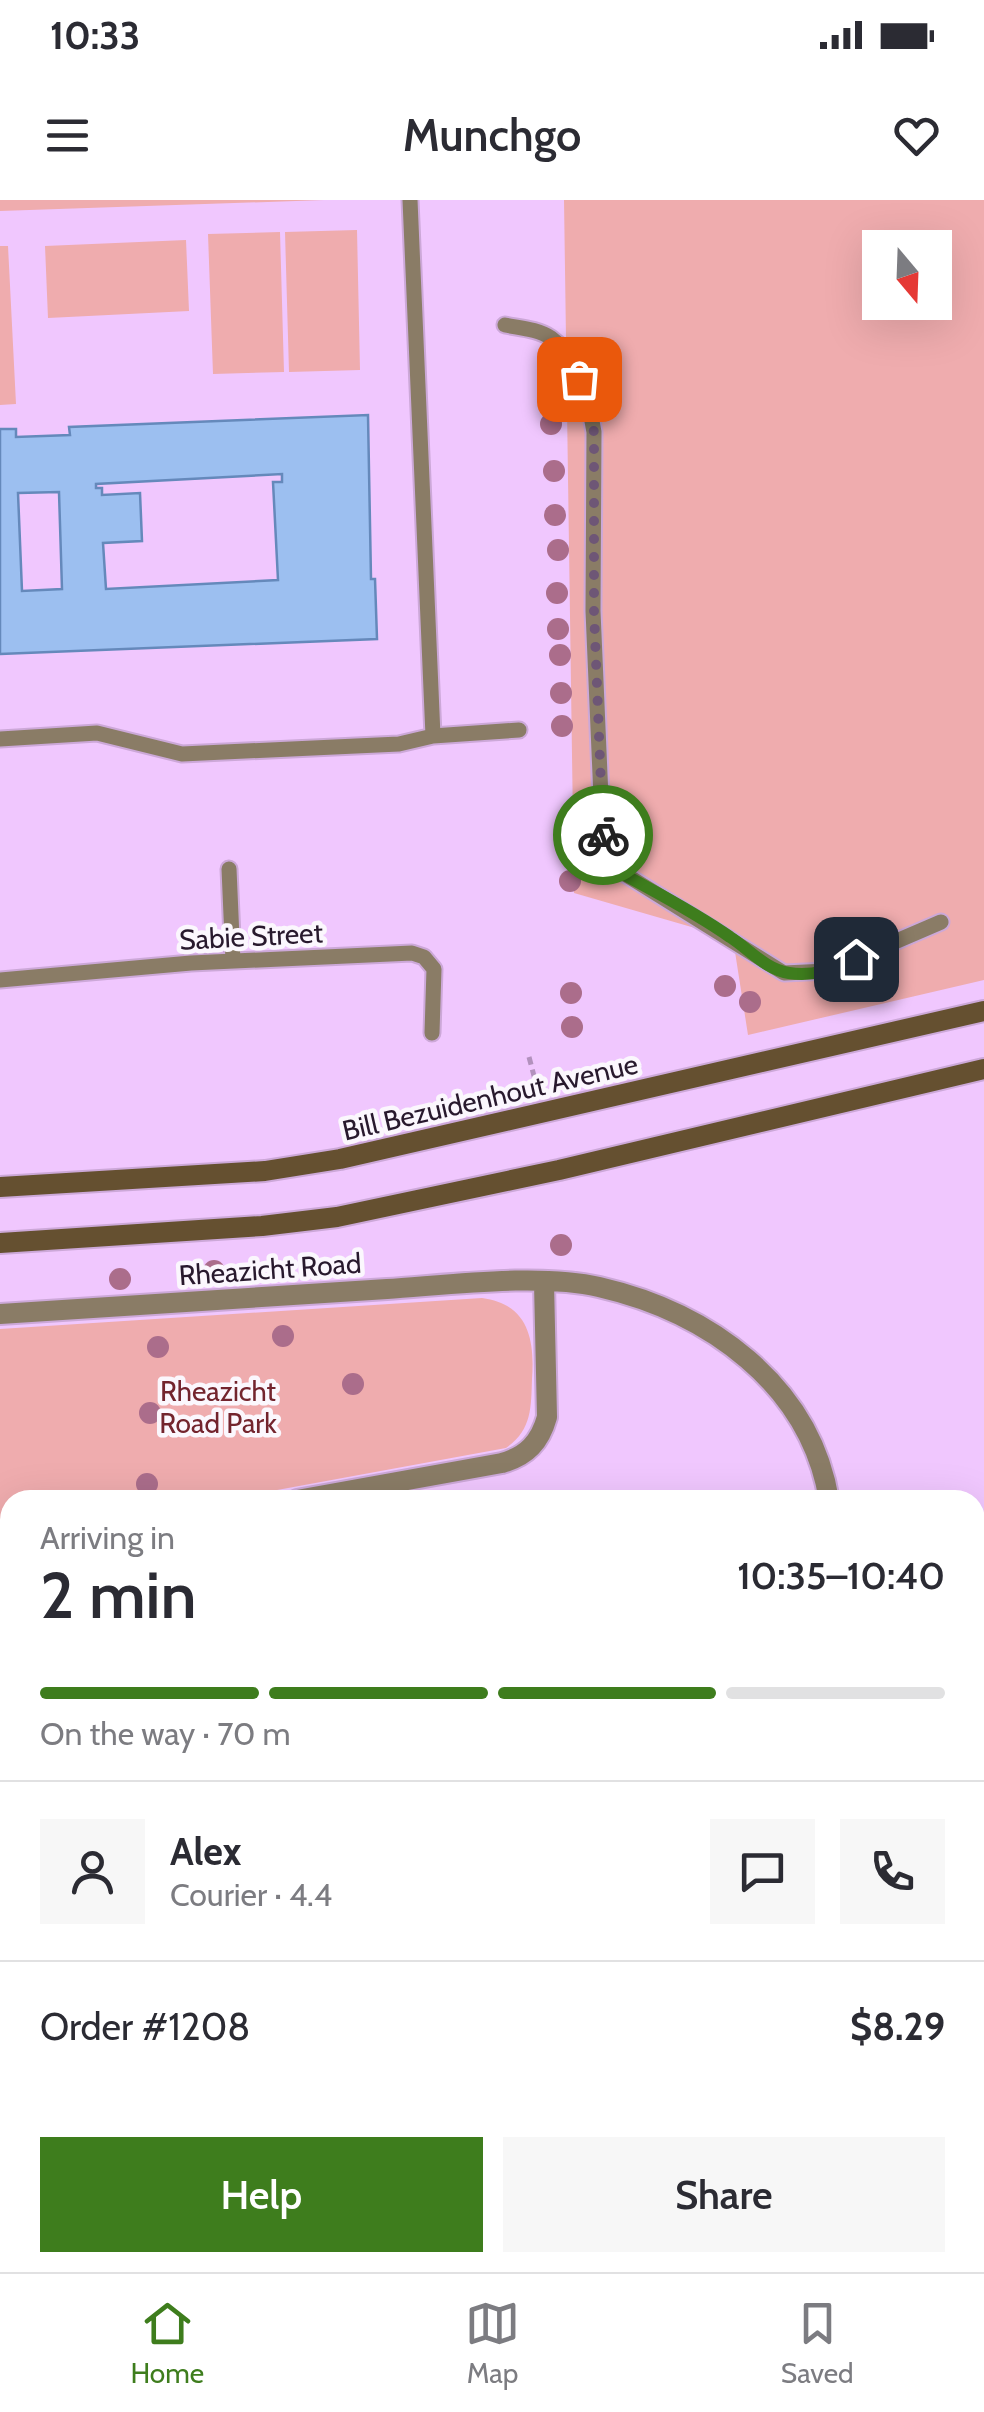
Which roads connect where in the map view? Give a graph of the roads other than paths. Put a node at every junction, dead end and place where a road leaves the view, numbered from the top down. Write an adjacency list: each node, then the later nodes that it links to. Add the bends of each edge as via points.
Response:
1 (410, 200): 4 (lane)
2 (504, 325): 7 (lane, via 538,332 562,348 590,408 602,821 610,860 784,972 827,971)
3 (519, 730): 4 (lane)
4 (433, 736): 5 (lane, via 399,744 182,754 97,734)
5 (0, 739)
6 (229, 869): 8 (lane)
7 (941, 922)
8 (233, 961): 9 (lane, Sabie Street); 11 (lane, Sabie Street, via 424,957 434,969)
9 (0, 980)
10 (984, 1011): 13 (main road, Bill Bezuidenhout Avenue, via 340,1160 265,1171)
11 (432, 1033)
12 (984, 1068): 14 (main road, via 337,1217)
13 (0, 1187)
14 (0, 1243)
15 (544, 1283): 16 (street, Rheazicht Road); 17 (street, via 547,1417 527,1452 502,1463); 18 (street, Rheazicht Road, via 596,1286 656,1305 758,1365 791,1402)
16 (0, 1314)
17 (352, 1490)
18 (827, 1490)

